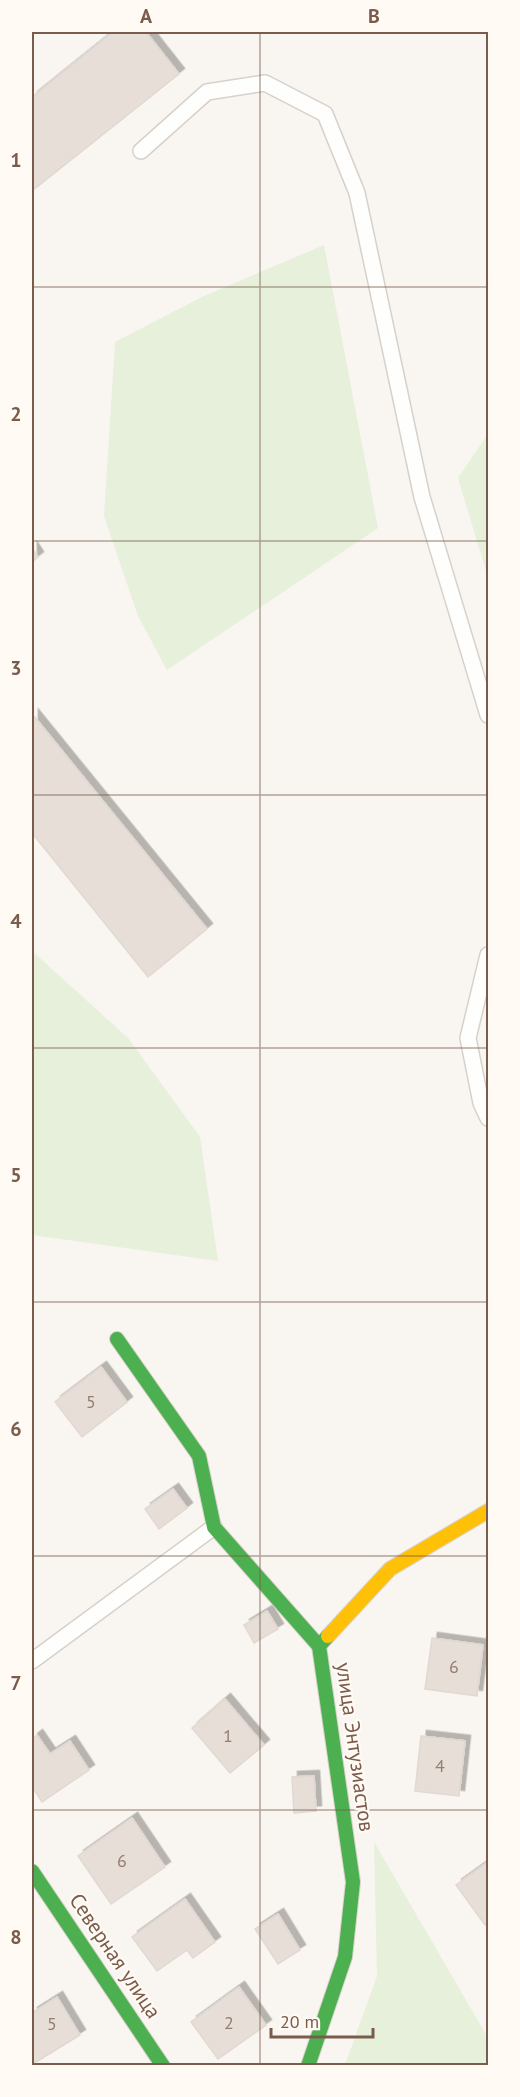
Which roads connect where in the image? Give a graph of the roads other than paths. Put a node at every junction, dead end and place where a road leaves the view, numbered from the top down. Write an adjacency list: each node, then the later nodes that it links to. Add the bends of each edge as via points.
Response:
1 (141, 150): 2 (lane, via 207,92 265,83 325,114 357,193 422,497)
2 (489, 716)
3 (489, 955): 4 (lane, via 468,1038)
4 (489, 1118)
5 (117, 1339): 7 (street, via 199,1456)
6 (489, 1511): 8 (street, улица Энтузиастов, via 390,1569)
7 (214, 1527): 8 (street); 9 (lane)
8 (319, 1647): 12 (street, улица Энтузиастов, via 353,1882 345,1957)
9 (32, 1660)
10 (32, 1871): 11 (street, Северная улица)
11 (163, 2066)
12 (308, 2066)

